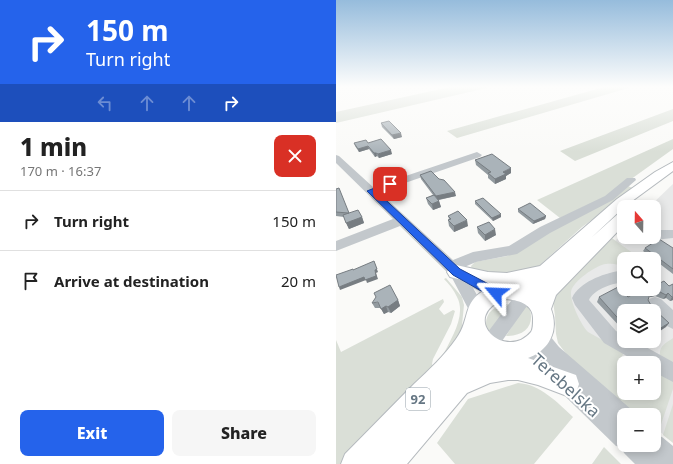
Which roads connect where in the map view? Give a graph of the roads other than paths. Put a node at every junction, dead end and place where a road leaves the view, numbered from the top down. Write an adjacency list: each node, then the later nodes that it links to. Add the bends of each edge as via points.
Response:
1 (477, 155): 5 (street)
2 (336, 158): 5 (street)
3 (673, 167): 6 (main road); 12 (main road, via 628,197)
4 (631, 180): 13 (street, via 609,198 545,230 512,250 473,257)
5 (371, 191): 7 (street)
6 (641, 200)
7 (402, 220): 11 (street); 13 (street)
8 (617, 223): 17 (main road, via 556,282 548,291)
9 (672, 230): 10 (street)
10 (661, 233)
11 (336, 246)
12 (550, 266): 13 (main road, via 521,279 508,281 491,281); 16 (main road)
13 (454, 270): 15 (street); 20 (street)
14 (617, 276): 22 (street, via 584,292 580,298 583,305 610,337)
15 (496, 293): 16 (main road); 20 (main road, 92, via 486,299)
16 (523, 293): 17 (main road); 20 (street)
17 (541, 308): 21 (main road, via 545,321 544,330)
18 (661, 310): 19 (street)
19 (673, 321)
20 (483, 333): 21 (main road, via 509,352); 23 (main road, 92, via 476,365); 30 (main road, 92, via 465,346 454,361)
21 (533, 343): 24 (street, Terebelska, via 543,361); 25 (street, Terebelska, via 552,353)
22 (673, 372)
23 (460, 383): 24 (main road, via 488,372 511,367 532,370); 31 (main road, 92)
24 (567, 384): 26 (street, Terebelska)
25 (617, 412)
26 (617, 431)
27 (661, 451): 29 (street)
28 (639, 452): 32 (street)
29 (673, 461)
30 (355, 464)
31 (388, 464)
32 (652, 464)

